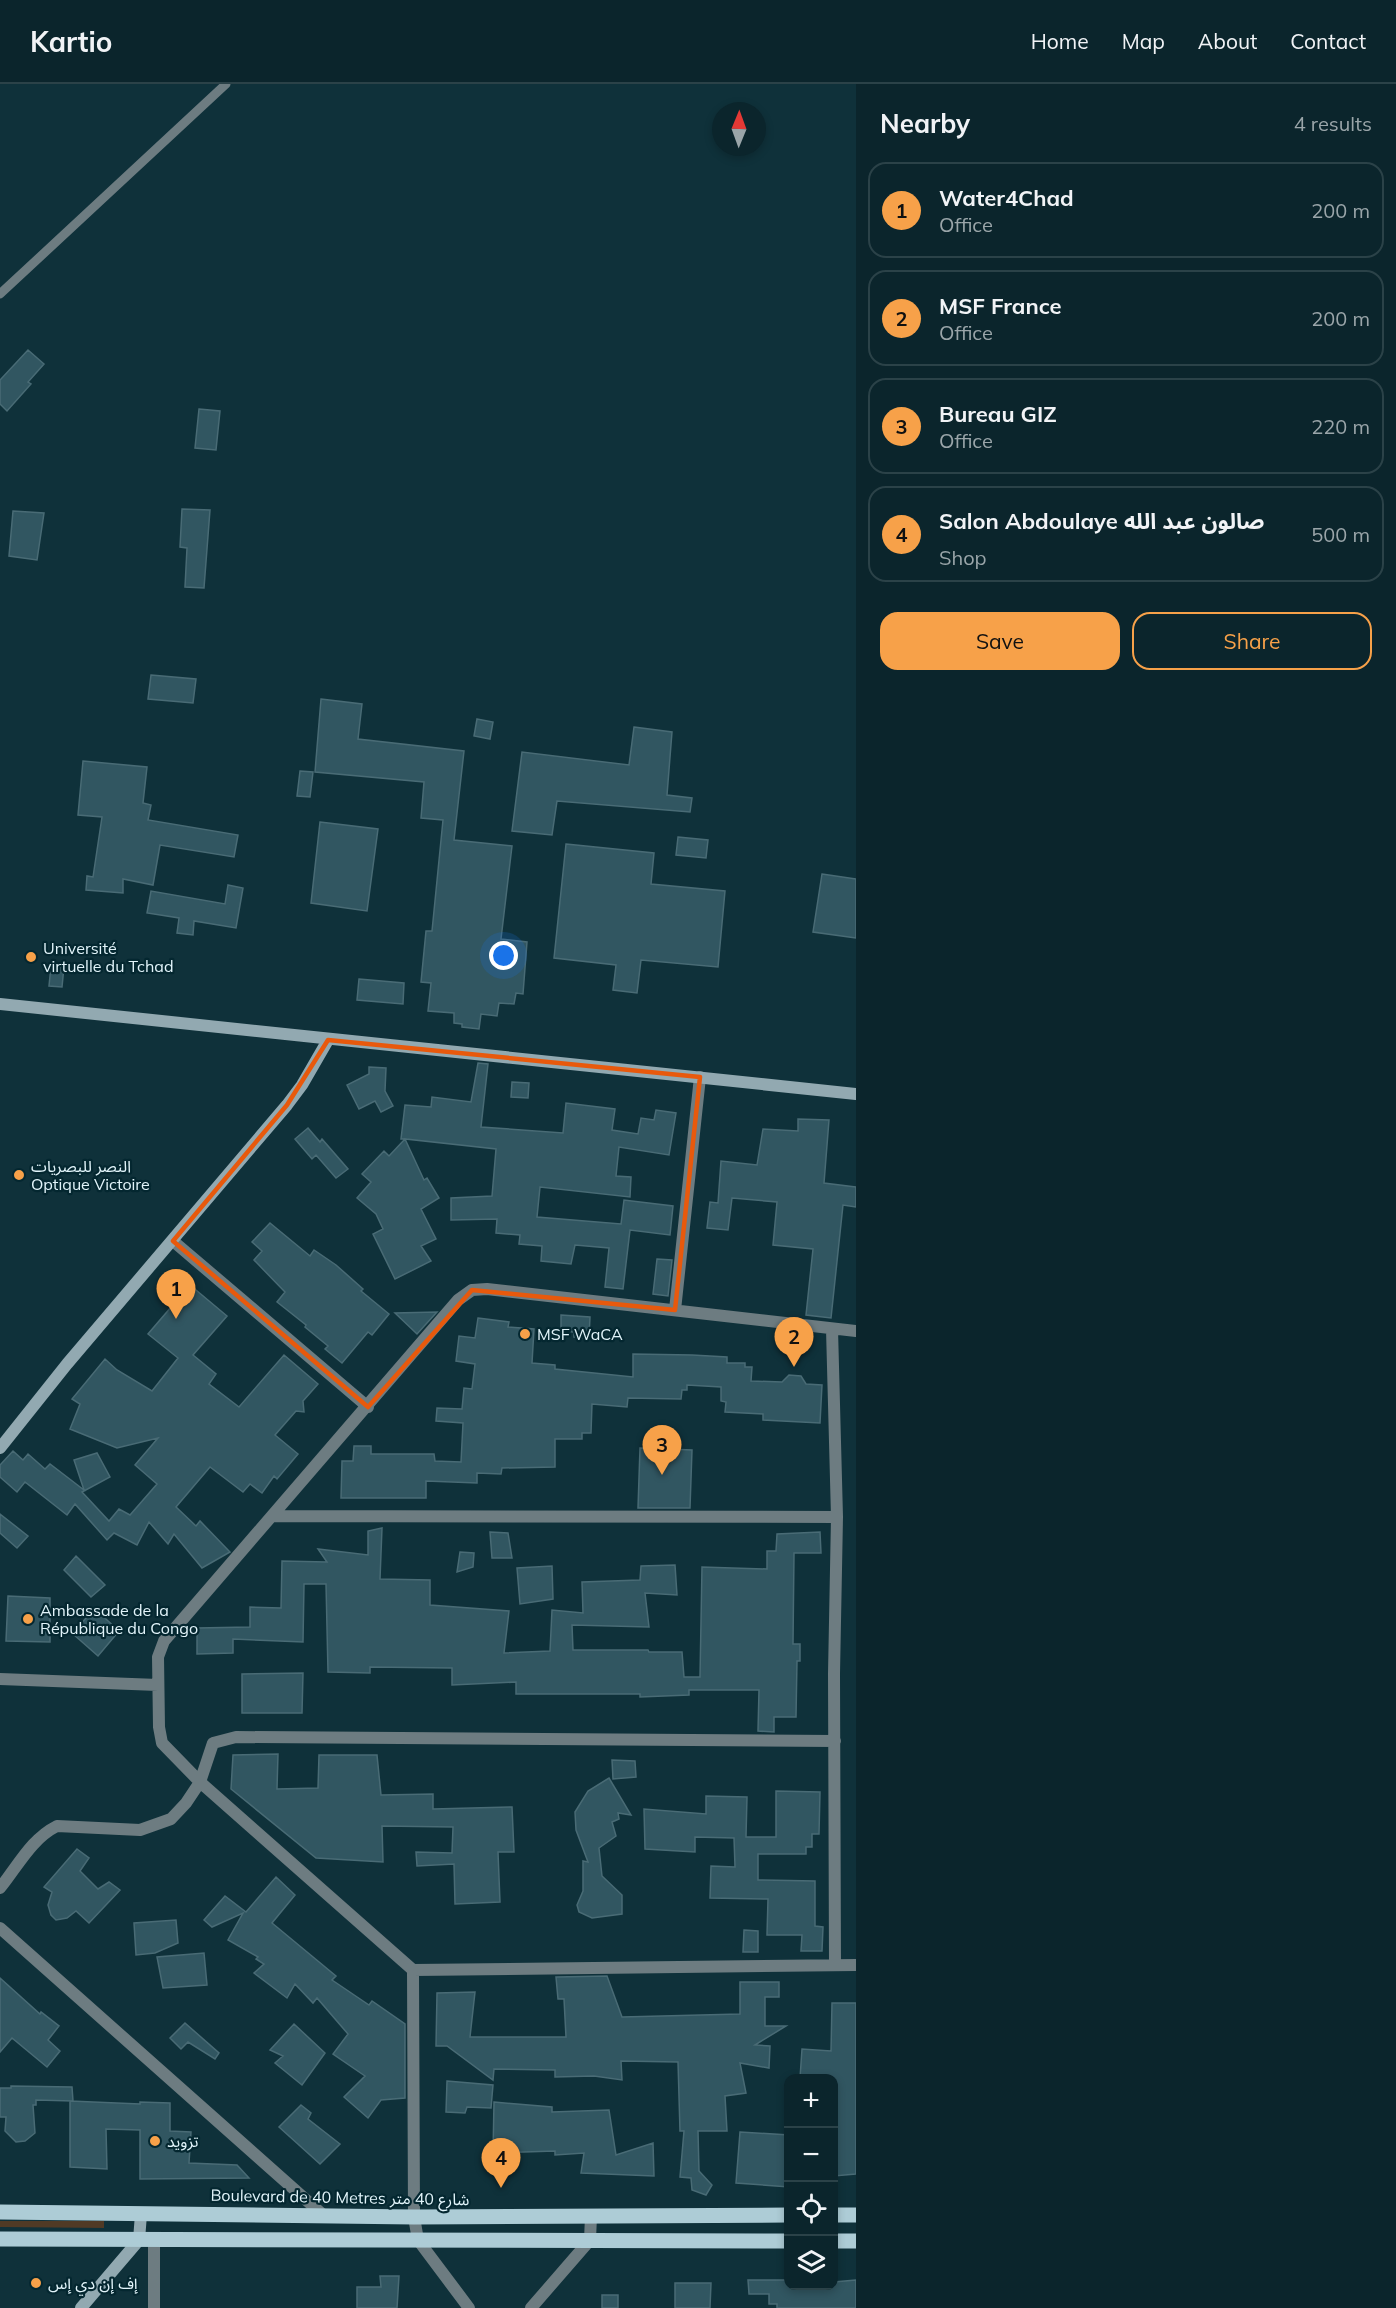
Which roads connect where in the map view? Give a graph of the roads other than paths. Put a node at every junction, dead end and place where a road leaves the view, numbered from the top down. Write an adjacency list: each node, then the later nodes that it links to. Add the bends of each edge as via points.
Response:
1 (226, 84): 2 (lane)
2 (0, 294)
3 (0, 1004): 4 (street)
4 (328, 1040): 5 (street); 7 (street, via 292,1098)
5 (700, 1077): 6 (street); 8 (street)
6 (856, 1094)
7 (173, 1241): 11 (street); 12 (street)
8 (675, 1310): 9 (street); 11 (street, via 488,1288 471,1290 458,1300)
9 (832, 1329): 10 (street); 14 (street)
10 (856, 1331)
11 (368, 1407): 13 (street)
12 (0, 1448)
13 (272, 1516): 14 (street); 16 (street, via 164,1641 158,1657)
14 (837, 1516): 17 (street)
15 (0, 1679): 16 (street)
16 (158, 1685): 18 (street, via 162,1743)
17 (834, 1741): 18 (street, via 236,1737 213,1743); 21 (street)
18 (200, 1782): 19 (street, via 171,1819 140,1830 57,1826 33,1844); 23 (street)
19 (0, 1888)
20 (0, 1928): 26 (street)
21 (835, 1965): 22 (street); 23 (street)
22 (856, 1965)
23 (413, 1970): 31 (street)
24 (0, 2212): 25 (main road, Boulevard de 40 Metres شارع 40 متر)
25 (141, 2214): 26 (main road, Boulevard de 40 Metres شارع 40 متر); 33 (street)
26 (322, 2214): 31 (main road, Boulevard de 40 Metres شارع 40 متر)
27 (784, 2215): 30 (main road, Boulevard de 40 Metres شارع 40 متر)
28 (838, 2215): 29 (main road)
29 (856, 2215)
30 (591, 2216): 31 (main road, Boulevard de 40 Metres شارع 40 متر); 35 (street)
31 (414, 2217): 34 (street)
32 (0, 2239): 33 (main road)
33 (146, 2240): 34 (main road); 39 (street); 40 (street)
34 (418, 2240): 35 (main road); 41 (street)
35 (590, 2240): 36 (main road); 42 (street)
36 (784, 2241)
37 (838, 2241): 38 (main road)
38 (856, 2241)
39 (81, 2308)
40 (154, 2308)
41 (469, 2308)
42 (531, 2308)

